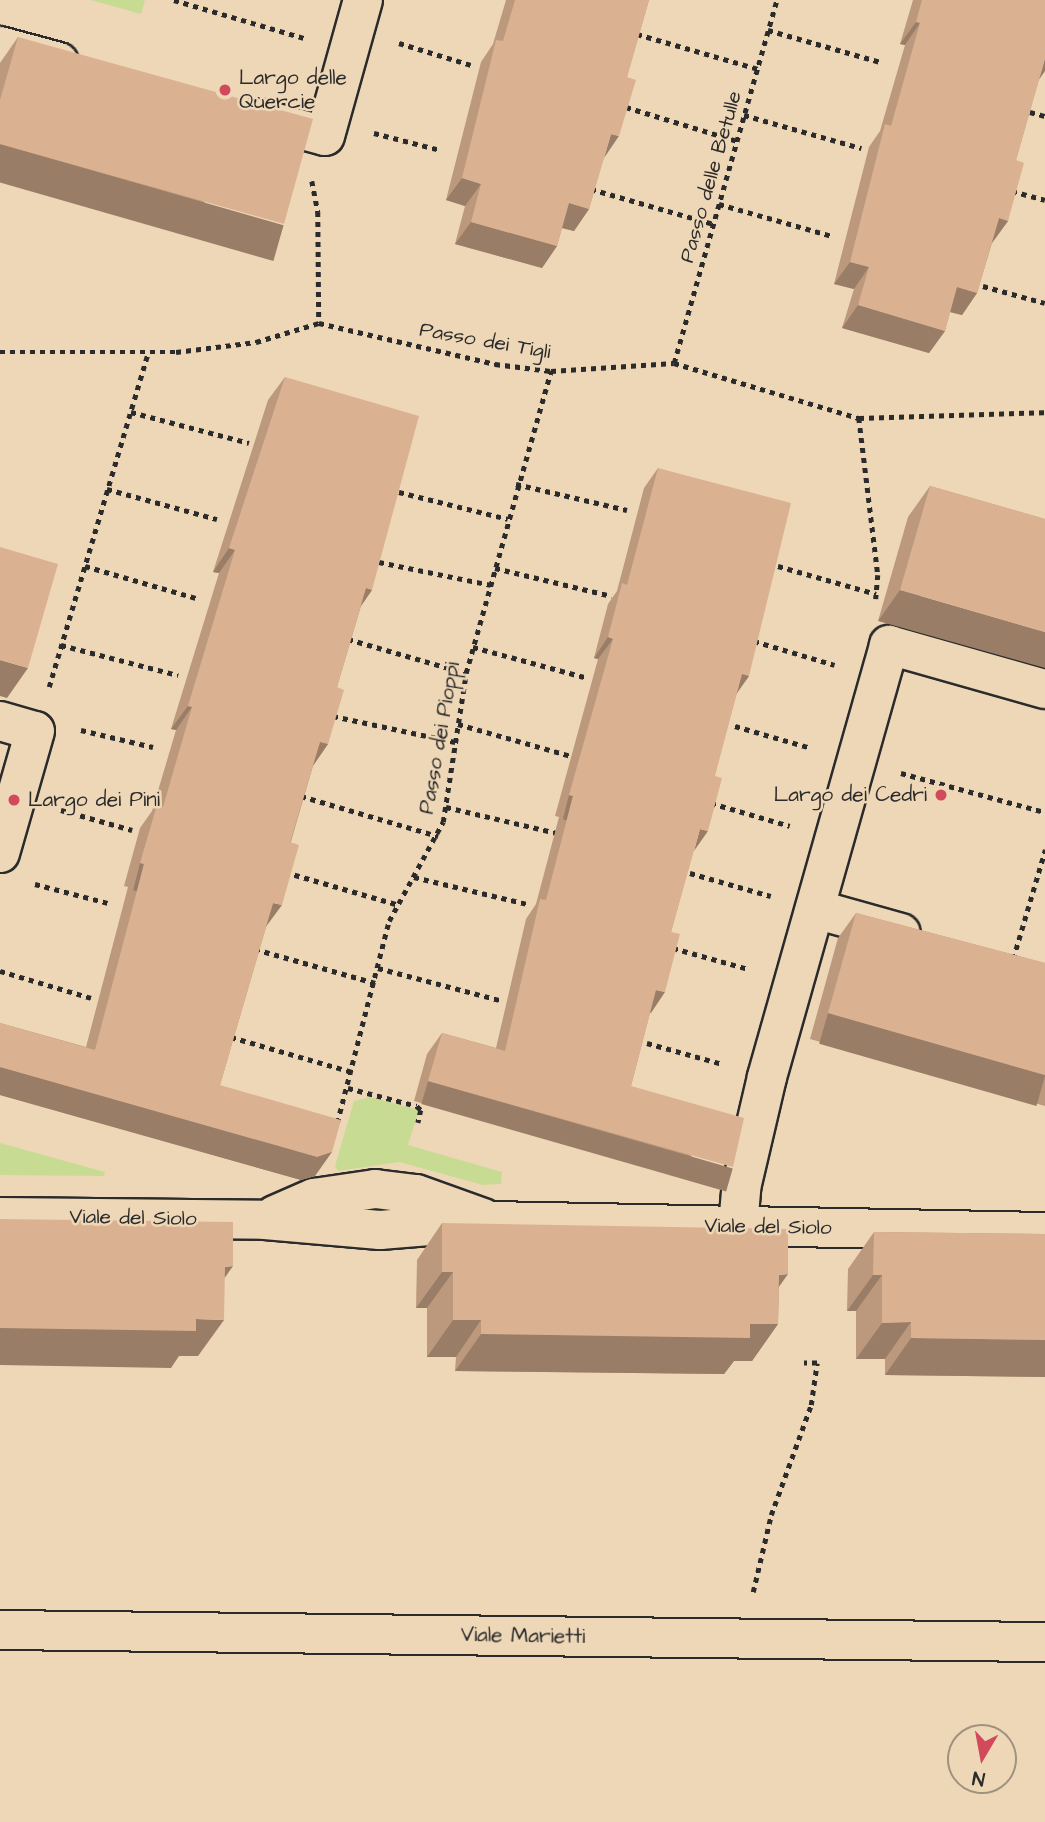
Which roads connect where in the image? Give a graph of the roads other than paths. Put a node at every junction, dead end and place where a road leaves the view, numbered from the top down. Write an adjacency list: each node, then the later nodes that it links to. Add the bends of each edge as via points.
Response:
1 (355, 28): 4 (street, via 327,128)
2 (0, 46): 3 (street)
3 (91, 71)
4 (221, 107)
5 (1045, 689): 8 (street, via 884,662)
6 (25, 724): 7 (street)
7 (11, 867)
8 (816, 909): 9 (street); 11 (street, via 767,1077 740,1193)
9 (933, 942)
10 (0, 1217): 11 (street, Viale del Siolo, via 265,1220 314,1198 375,1189 416,1194 491,1221)
11 (738, 1226): 12 (street, Viale del Siolo)
12 (1045, 1232)
13 (0, 1630): 14 (street, Viale Marietti)
14 (1045, 1642)

